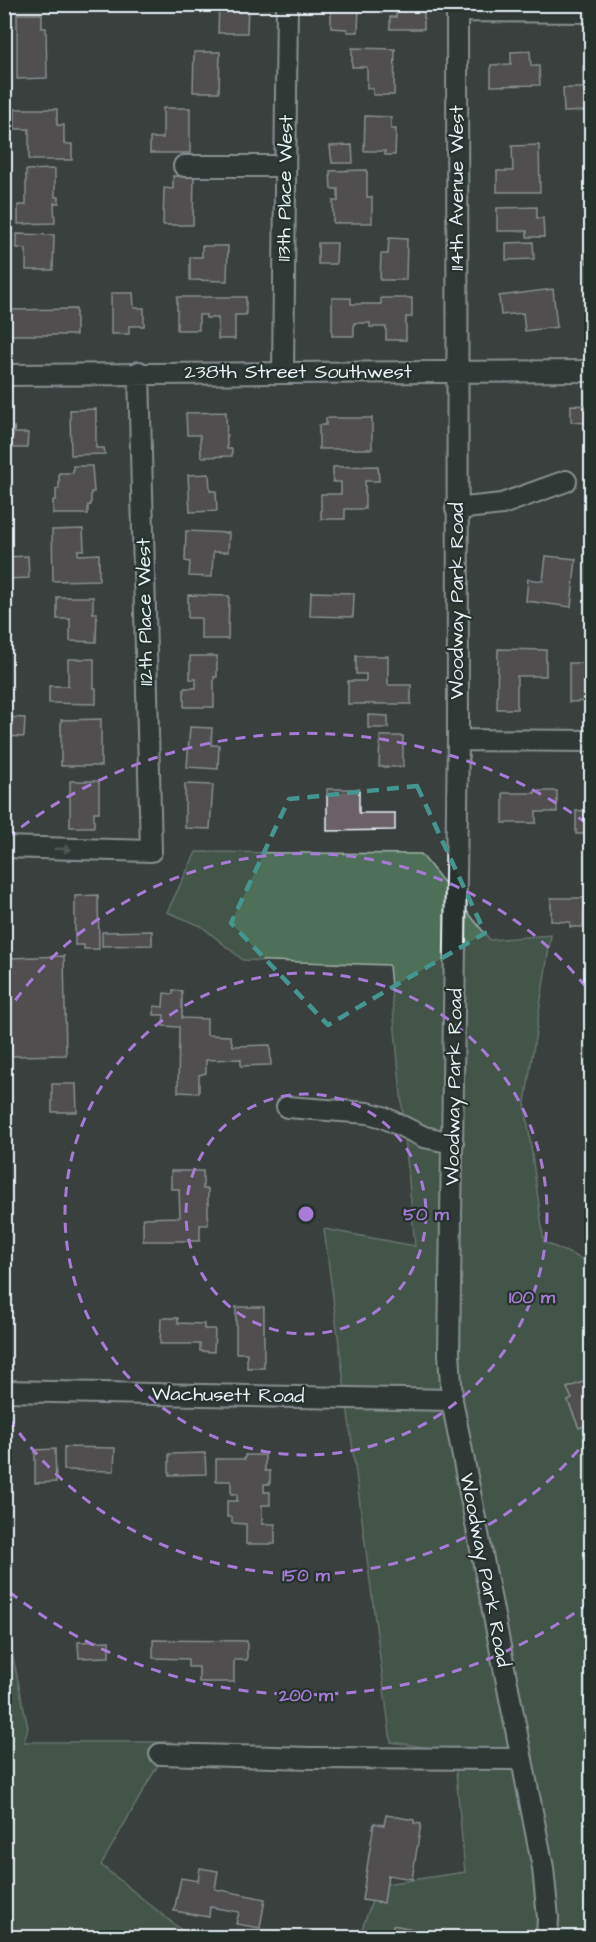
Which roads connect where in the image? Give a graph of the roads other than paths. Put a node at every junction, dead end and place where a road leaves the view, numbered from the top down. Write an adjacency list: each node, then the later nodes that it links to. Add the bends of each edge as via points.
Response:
1 (287, 4): 5 (street, 113th Place West)
2 (457, 8): 3 (street); 7 (street, 114th Avenue West)
3 (591, 12)
4 (184, 166): 5 (street)
5 (285, 166): 9 (street, 113th Place West)
6 (591, 370): 7 (street, 238th Street Southwest)
7 (457, 371): 9 (street, 238th Street Southwest); 12 (street, Woodway Park Road)
8 (140, 372): 9 (street, 238th Street Southwest); 10 (street, 238th Street Southwest); 15 (street, 112th Place West, one-way to 8, via 151,851)
9 (284, 372)
10 (4, 375)
11 (566, 481): 12 (street, via 502,504)
12 (456, 509): 13 (street, Woodway Park Road)
13 (458, 740): 14 (street); 17 (street, Woodway Park Road)
14 (591, 741)
15 (4, 847)
16 (287, 1107): 17 (street, via 368,1113 424,1137)
17 (453, 1143): 19 (street, Woodway Park Road, via 449,1353)
18 (4, 1391): 19 (street, Wachusett Road)
19 (452, 1400): 21 (street, Woodway Park Road)
20 (160, 1754): 21 (street)
21 (522, 1759): 22 (street, Woodway Park Road, via 543,1868)
22 (547, 1938)

